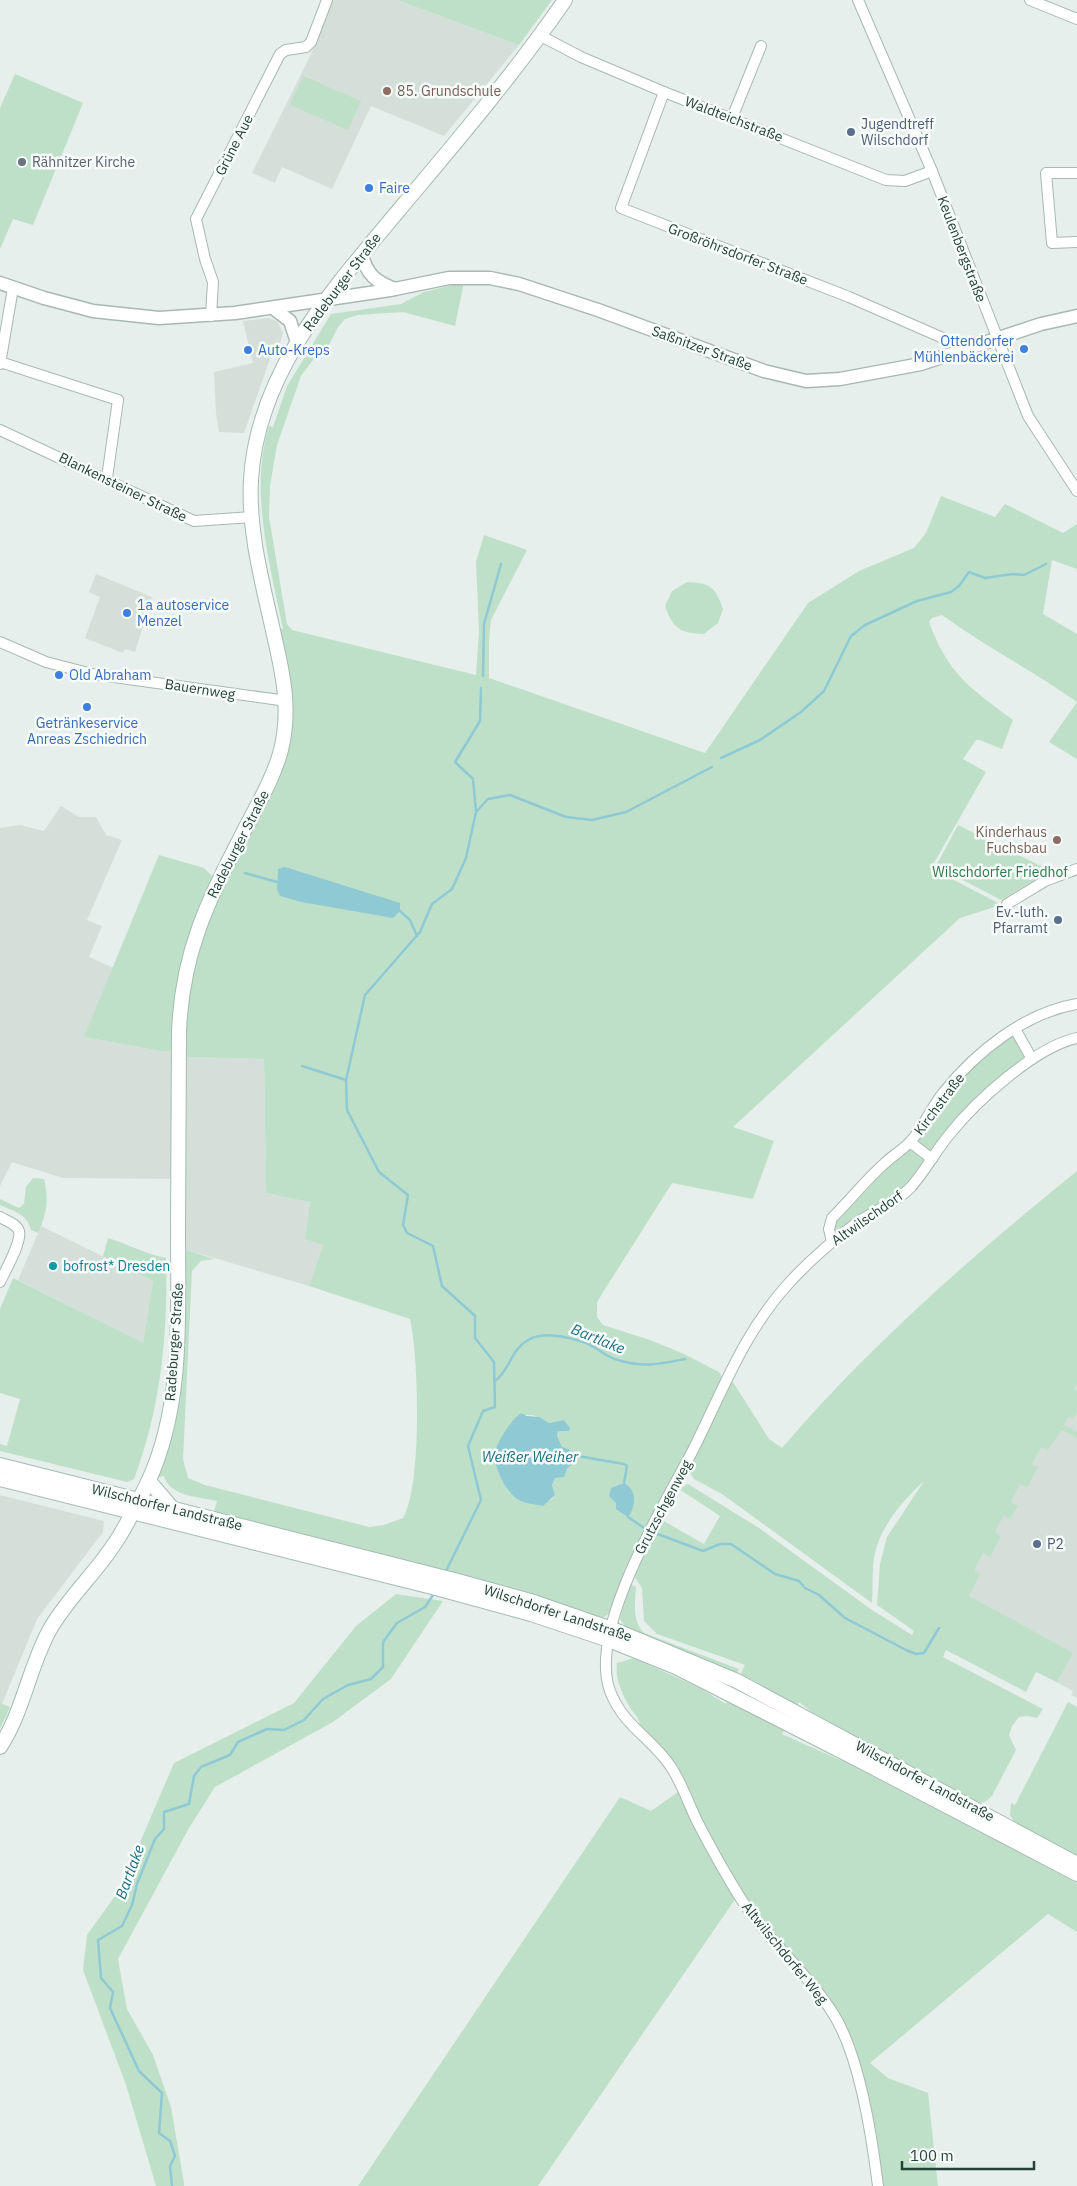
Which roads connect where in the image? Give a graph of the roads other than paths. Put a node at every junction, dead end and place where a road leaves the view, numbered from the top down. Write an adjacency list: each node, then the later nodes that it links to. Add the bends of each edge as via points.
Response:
1 (328, 0): 19 (street, Grüne Aue, via 311,42 306,47 280,54 196,219 212,282)
2 (565, 0): 6 (main road, Radeburger Straße)
3 (858, 0): 10 (street, Keulenbergstraße)
4 (1030, 0): 5 (street)
5 (1077, 19)
6 (540, 35): 8 (street, Waldteichstraße, via 581,57); 13 (main road, Radeburger Straße)
7 (761, 46): 9 (street)
8 (664, 92): 9 (street, Waldteichstraße); 23 (street, Großröhrsdorfer Straße, via 621,208 850,297)
9 (732, 118): 10 (street, Waldteichstraße, via 886,180 905,181)
10 (932, 170): 21 (street, Keulenbergstraße)
11 (1077, 173): 12 (street, via 1046,173 1052,243)
12 (1077, 242)
13 (362, 255): 16 (street, via 374,279); 17 (main road, Radeburger Straße)
14 (0, 283): 15 (street, Saßnitzer Straße)
15 (13, 288): 19 (street, Saßnitzer Straße, via 112,315 159,318); 24 (street)
16 (395, 289): 17 (street, Saßnitzer Straße); 23 (street, Saßnitzer Straße, via 463,276 506,280 764,371 806,381 840,379 921,364)
17 (326, 300): 18 (street, Saßnitzer Straße); 22 (main road, Radeburger Straße)
18 (273, 308): 19 (street, Saßnitzer Straße); 22 (street, via 290,321)
19 (211, 316)
20 (1077, 316): 21 (street, Saßnitzer Straße)
21 (997, 339): 23 (street, Saßnitzer Straße); 27 (street, Keulenbergstraße, via 1028,416)
22 (297, 342): 28 (main road, Radeburger Straße, via 276,383 258,431 251,481)
23 (968, 349)
24 (0, 363): 26 (street, via 118,400)
25 (0, 430): 26 (street, Blankensteiner Straße)
26 (107, 478): 28 (street, Blankensteiner Straße, via 194,521)
27 (1077, 491)
28 (252, 517): 30 (main road, Radeburger Straße)
29 (0, 642): 30 (street, Bauernweg, via 46,662 92,674)
30 (287, 701): 45 (main road, Radeburger Straße, via 281,750 272,776 207,903 186,967 179,1032 178,1312 174,1370 167,1424)
31 (1077, 869): 32 (street, via 1045,881)
32 (1006, 904)
33 (1077, 1004): 34 (street, Kirchstraße, via 1060,1006)
34 (1015, 1029): 36 (street); 37 (street, Kirchstraße, via 967,1066)
35 (1077, 1038): 36 (street, Altwilschdorf, via 1047,1049)
36 (1032, 1059): 38 (street, Altwilschdorf, via 959,1123)
37 (910, 1142): 38 (street, Kirchstraße); 40 (street, Kirchstraße, via 832,1218 829,1229)
38 (932, 1159): 40 (street, Altwilschdorf, via 905,1193)
39 (0, 1217): 41 (street, via 19,1232)
40 (832, 1242): 42 (street, Altwilschdorf, via 791,1281 766,1311)
41 (0, 1282)
42 (724, 1382): 48 (street, Grutzschgenweg, via 707,1423 630,1567)
43 (0, 1465): 46 (main road, Wilschdorfer Landstraße)
44 (0, 1479): 46 (main road, Wilschdorfer Landstraße)
45 (149, 1480): 46 (main road, Radeburger Straße); 47 (main road)
46 (136, 1506): 47 (main road, Wilschdorfer Landstraße); 48 (main road, Wilschdorfer Landstraße); 49 (main road, Radeburger Straße, via 113,1547 49,1632)
47 (173, 1509): 48 (main road, Wilschdorfer Landstraße, via 534,1602)
48 (610, 1634): 50 (main road, Wilschdorfer Landstraße, via 737,1681); 51 (main road, Wilschdorfer Landstraße); 52 (street, Altwilschdorfer Weg, via 606,1678 621,1714 659,1751 672,1769 740,1898 836,2019 860,2084)
49 (0, 1747)
50 (1077, 1864)
51 (1077, 1874)
52 (878, 2186)

